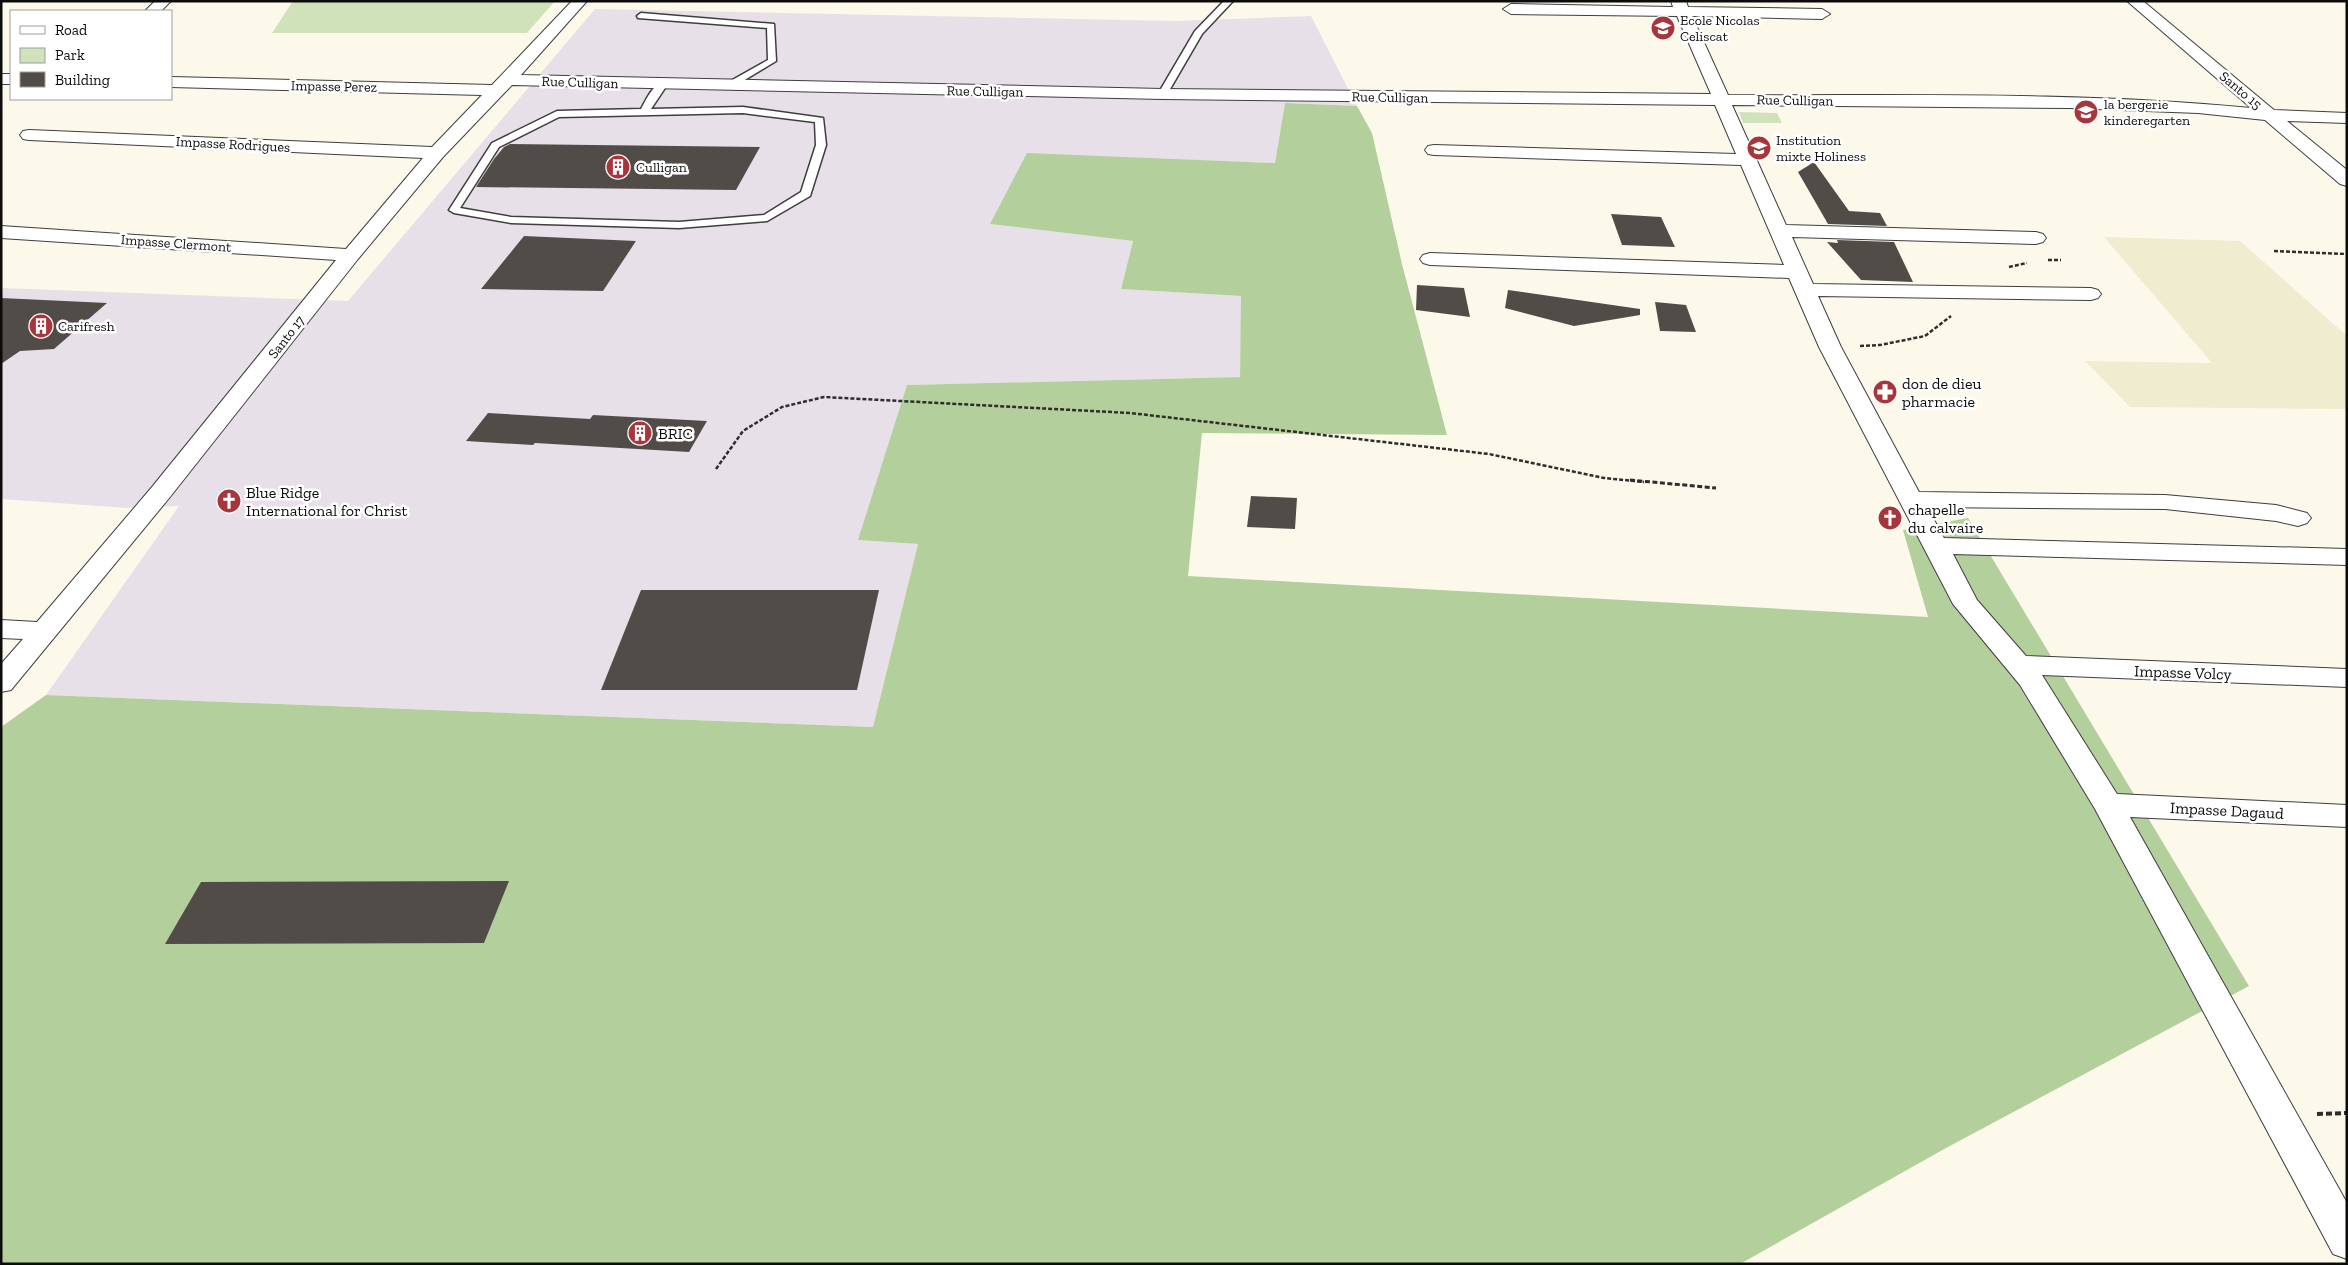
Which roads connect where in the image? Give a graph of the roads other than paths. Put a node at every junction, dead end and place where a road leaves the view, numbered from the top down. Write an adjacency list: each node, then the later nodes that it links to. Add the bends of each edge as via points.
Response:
1 (164, 1): 7 (street)
2 (580, 1): 11 (street, Santo 17)
3 (1229, 1): 14 (lane, via 1198,33)
4 (2134, 1): 17 (street, Santo 15)
5 (1680, 7): 6 (street); 8 (street); 15 (street)
6 (1511, 9)
7 (153, 10)
8 (1822, 14)
9 (641, 16): 13 (lane, via 771,26 772,61)
10 (172, 82): 11 (street, Impasse Perez)
11 (502, 85): 12 (street, Rue Culligan); 21 (street, Santo 17)
12 (662, 85): 13 (street, Rue Culligan); 16 (lane)
13 (730, 85): 14 (street, Rue Culligan)
14 (1163, 94): 15 (street, Rue Culligan)
15 (1722, 99): 17 (street, Rue Culligan, via 2069,103 2198,108); 22 (street)
16 (644, 113): 16 (lane, via 557,114 495,145 454,210 511,220 679,224 767,218 806,194 820,146 820,120 743,110)
17 (2270, 115): 18 (street, Rue Culligan); 23 (street, Santo 15)
18 (2347, 118)
19 (29, 135): 21 (street, Impasse Rodrigues)
20 (1434, 150): 22 (street)
21 (437, 153): 27 (street, Santo 17)
22 (1748, 160): 24 (street)
23 (2347, 180)
24 (1779, 231): 26 (street); 29 (street)
25 (1, 232): 27 (street, Impasse Clermont)
26 (2036, 238)
27 (350, 255): 36 (street, Santo 17, via 161,492)
28 (1430, 259): 29 (street)
29 (1801, 281): 30 (street); 31 (street, via 1830,347)
30 (2091, 294)
31 (1911, 499): 32 (street, via 2165,502 2276,512); 33 (street)
32 (2298, 518)
33 (1936, 546): 34 (street); 37 (street, via 1966,604)
34 (2347, 557)
35 (1, 629): 36 (street)
36 (43, 631): 39 (street, Santo 17)
37 (2018, 665): 38 (street, Impasse Volcy); 40 (street, via 2030,678)
38 (2347, 678)
39 (1, 683)
40 (2108, 805): 41 (street, Impasse Dagaud); 42 (street)
41 (2347, 816)
42 (2347, 1241)

